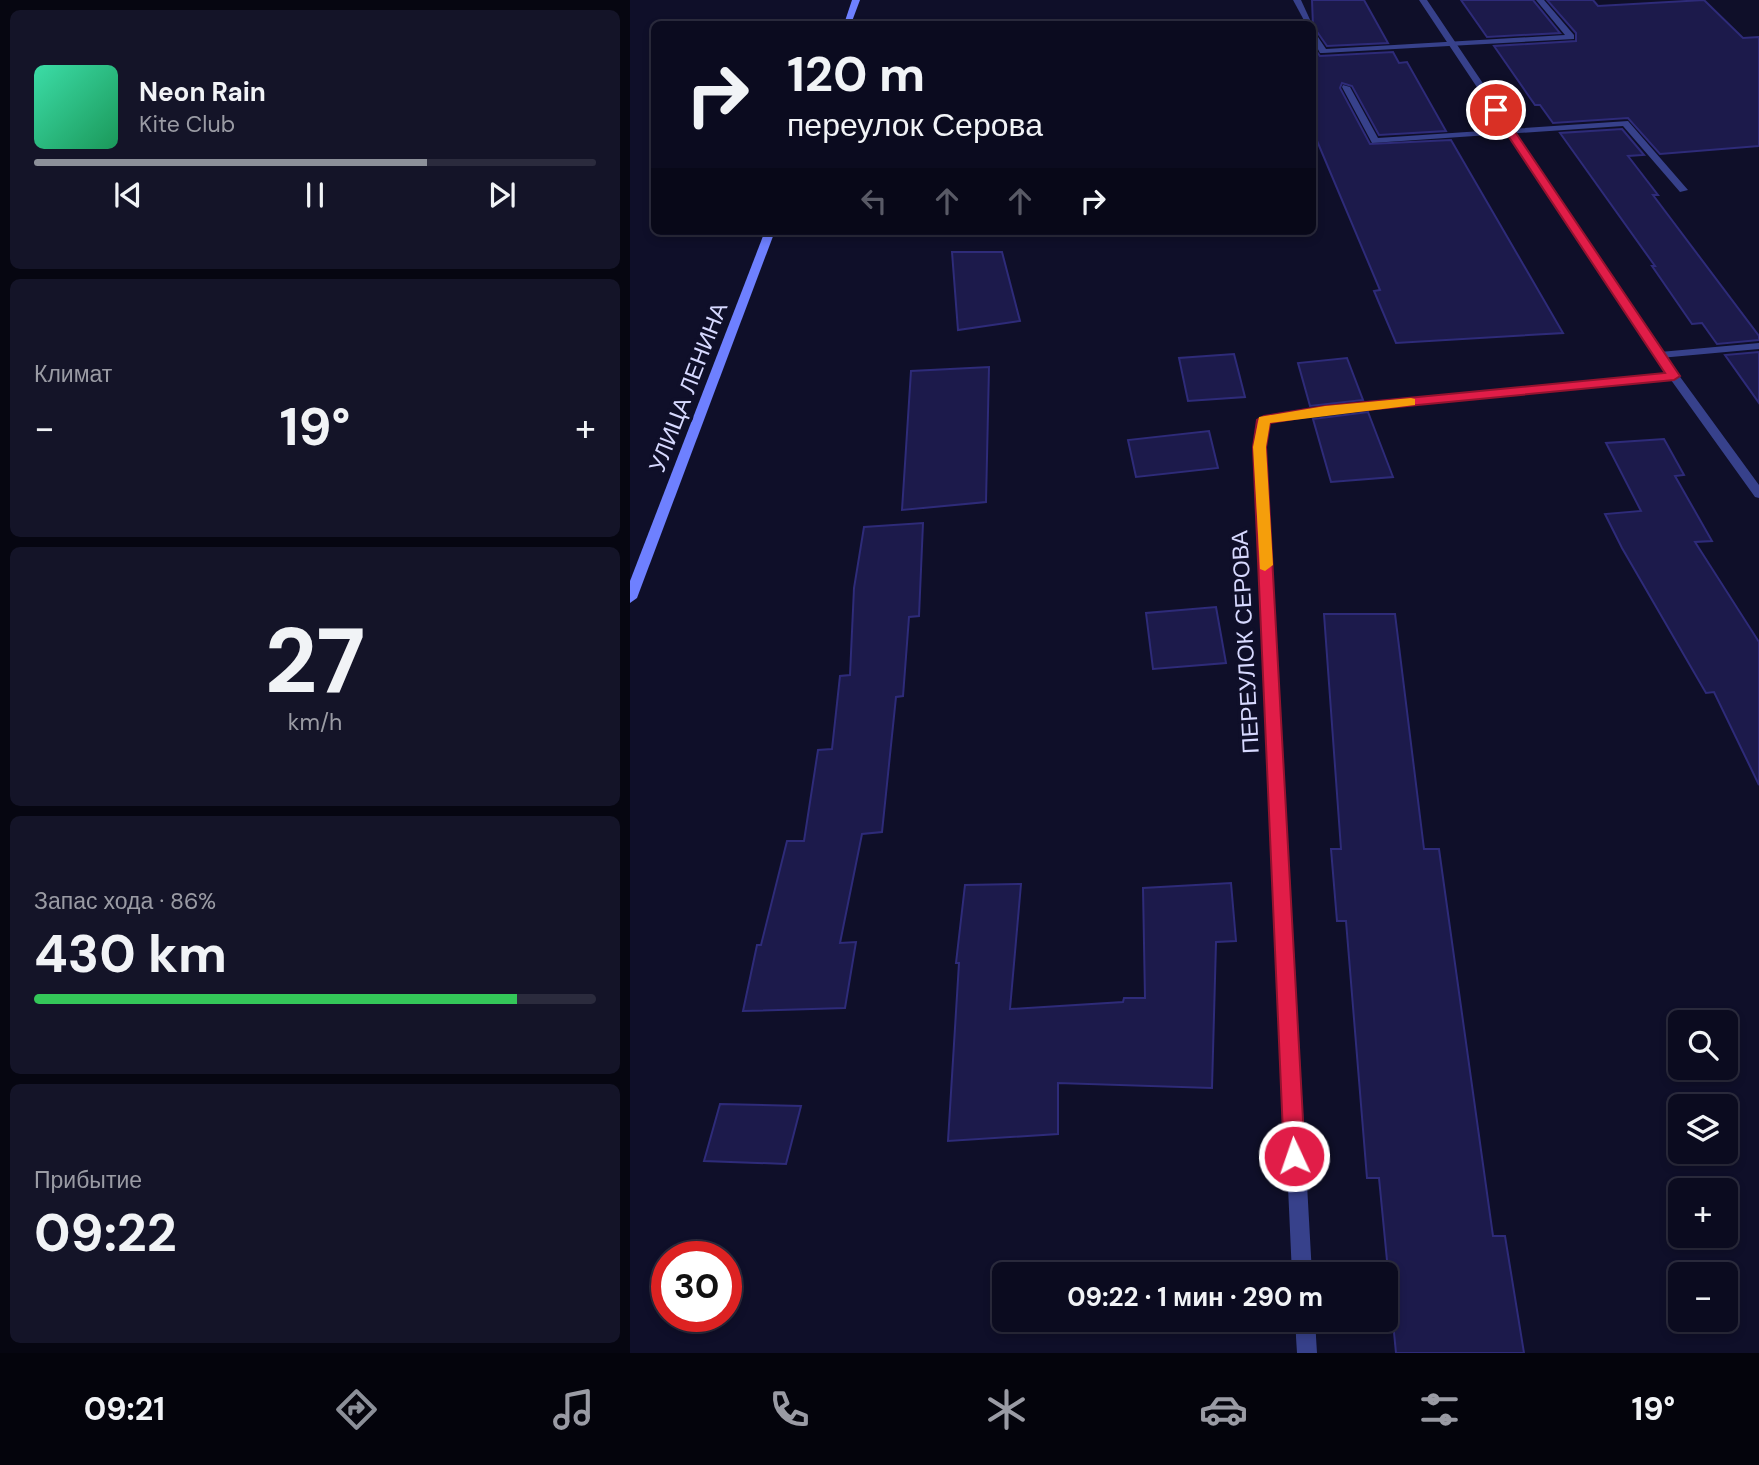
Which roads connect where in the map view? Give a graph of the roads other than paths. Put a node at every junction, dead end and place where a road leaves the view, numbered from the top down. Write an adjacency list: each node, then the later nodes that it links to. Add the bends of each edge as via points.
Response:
1 (856, 0): 5 (main road)
2 (1297, 0): 6 (street)
3 (1423, 0): 8 (street)
4 (1540, 0): 8 (street, via 1571,37)
5 (848, 21)
6 (1308, 21)
7 (1316, 38): 8 (street, via 1323,51)
8 (1452, 43): 10 (street)
9 (1346, 87): 10 (street, via 1375,141)
10 (1511, 131): 11 (street, via 1625,123); 14 (street)
11 (1684, 190)
12 (768, 235): 17 (main road, УЛИЦА ЛЕНИНА)
13 (1759, 346): 14 (street)
14 (1660, 355): 15 (street)
15 (1674, 376): 16 (street); 18 (street, ПЕРЕУЛОК СЕРОВА, via 1264,420 1259,447)
16 (1759, 494)
17 (630, 598)
18 (1301, 1262)
19 (1306, 1332): 20 (street)
20 (1307, 1353)

